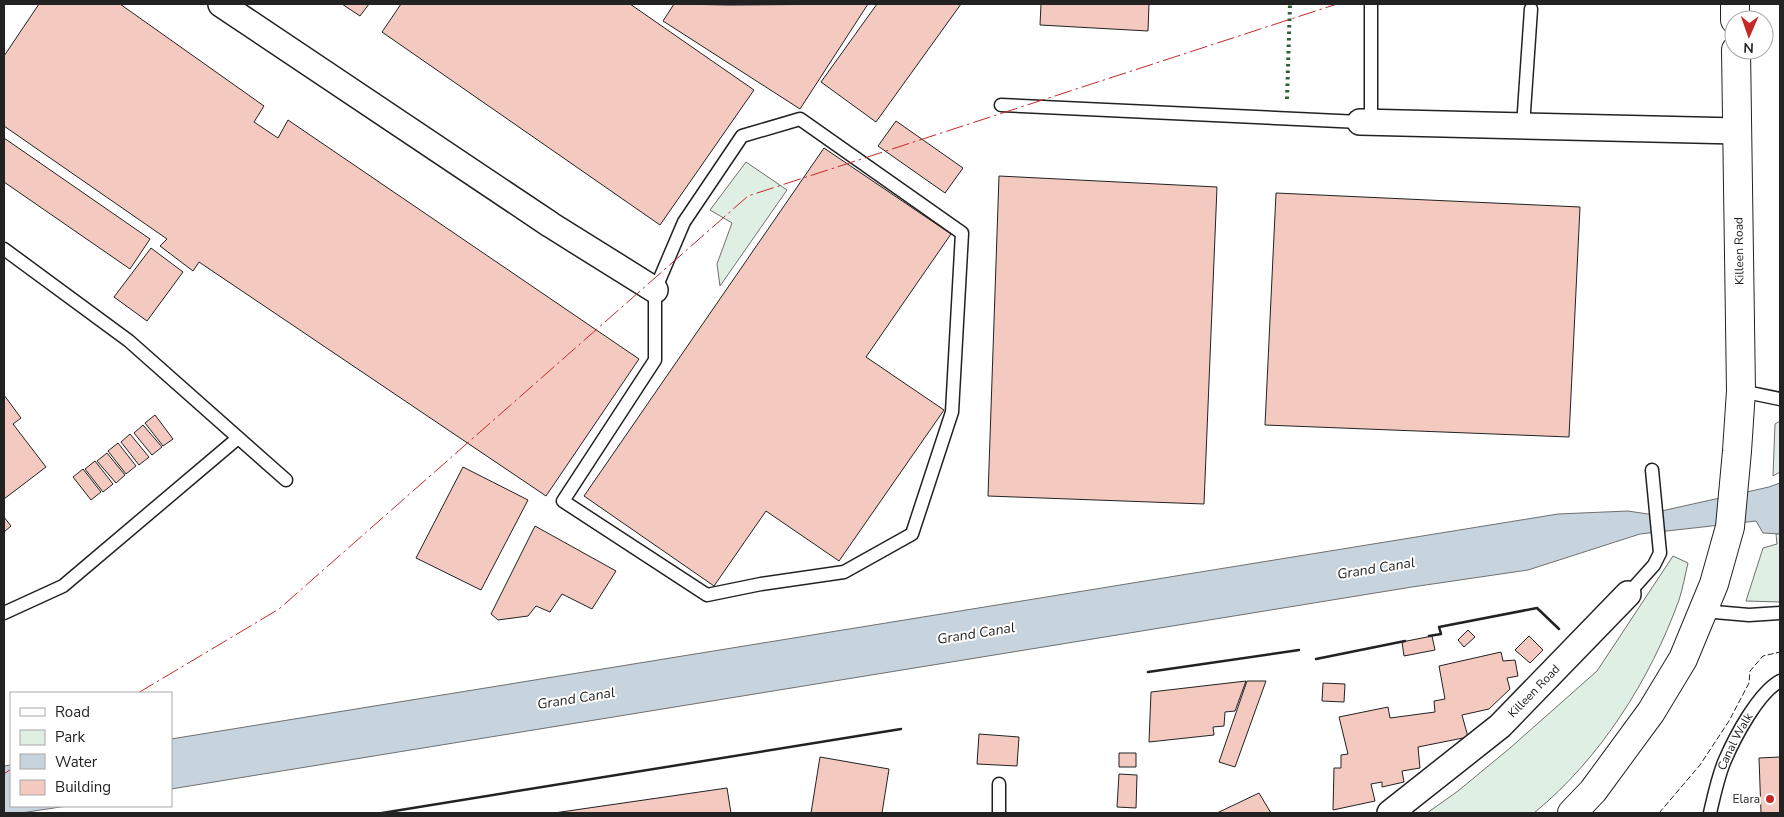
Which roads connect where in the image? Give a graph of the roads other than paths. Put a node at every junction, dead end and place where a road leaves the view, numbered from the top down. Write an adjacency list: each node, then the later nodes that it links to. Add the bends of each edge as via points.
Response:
1 (221, 4): 10 (street, via 551,225)
2 (1371, 4): 6 (lane)
3 (1531, 9): 7 (lane)
4 (1736, 60): 8 (street, Killeen Road)
5 (1002, 105): 6 (lane)
6 (1366, 123): 7 (street)
7 (1523, 126): 8 (street)
8 (1737, 132): 11 (street, Killeen Road)
9 (4, 249): 13 (lane, via 129,341)
10 (655, 290): 10 (lane, via 684,222 742,136 800,119 962,233 952,412 912,534 844,572 707,595 563,501 655,360)
11 (1741, 391): 12 (lane); 17 (street, Killeen Road, via 1730,527)
12 (1780, 399)
13 (238, 438): 15 (lane); 18 (lane, via 64,586)
14 (1652, 470): 16 (lane, Killeen Road, via 1660,553)
15 (286, 480)
16 (1628, 594): 23 (street, Killeen Road, via 1500,726)
17 (1703, 611): 19 (lane); 24 (street, via 1683,659 1651,712 1593,791)
18 (4, 613)
19 (1780, 614)
20 (1780, 681): 25 (lane, Canal Walk, via 1754,707 1724,761)
21 (1000, 784): 22 (lane)
22 (999, 813)
23 (1390, 813)
24 (1572, 813)
25 (1710, 813)

